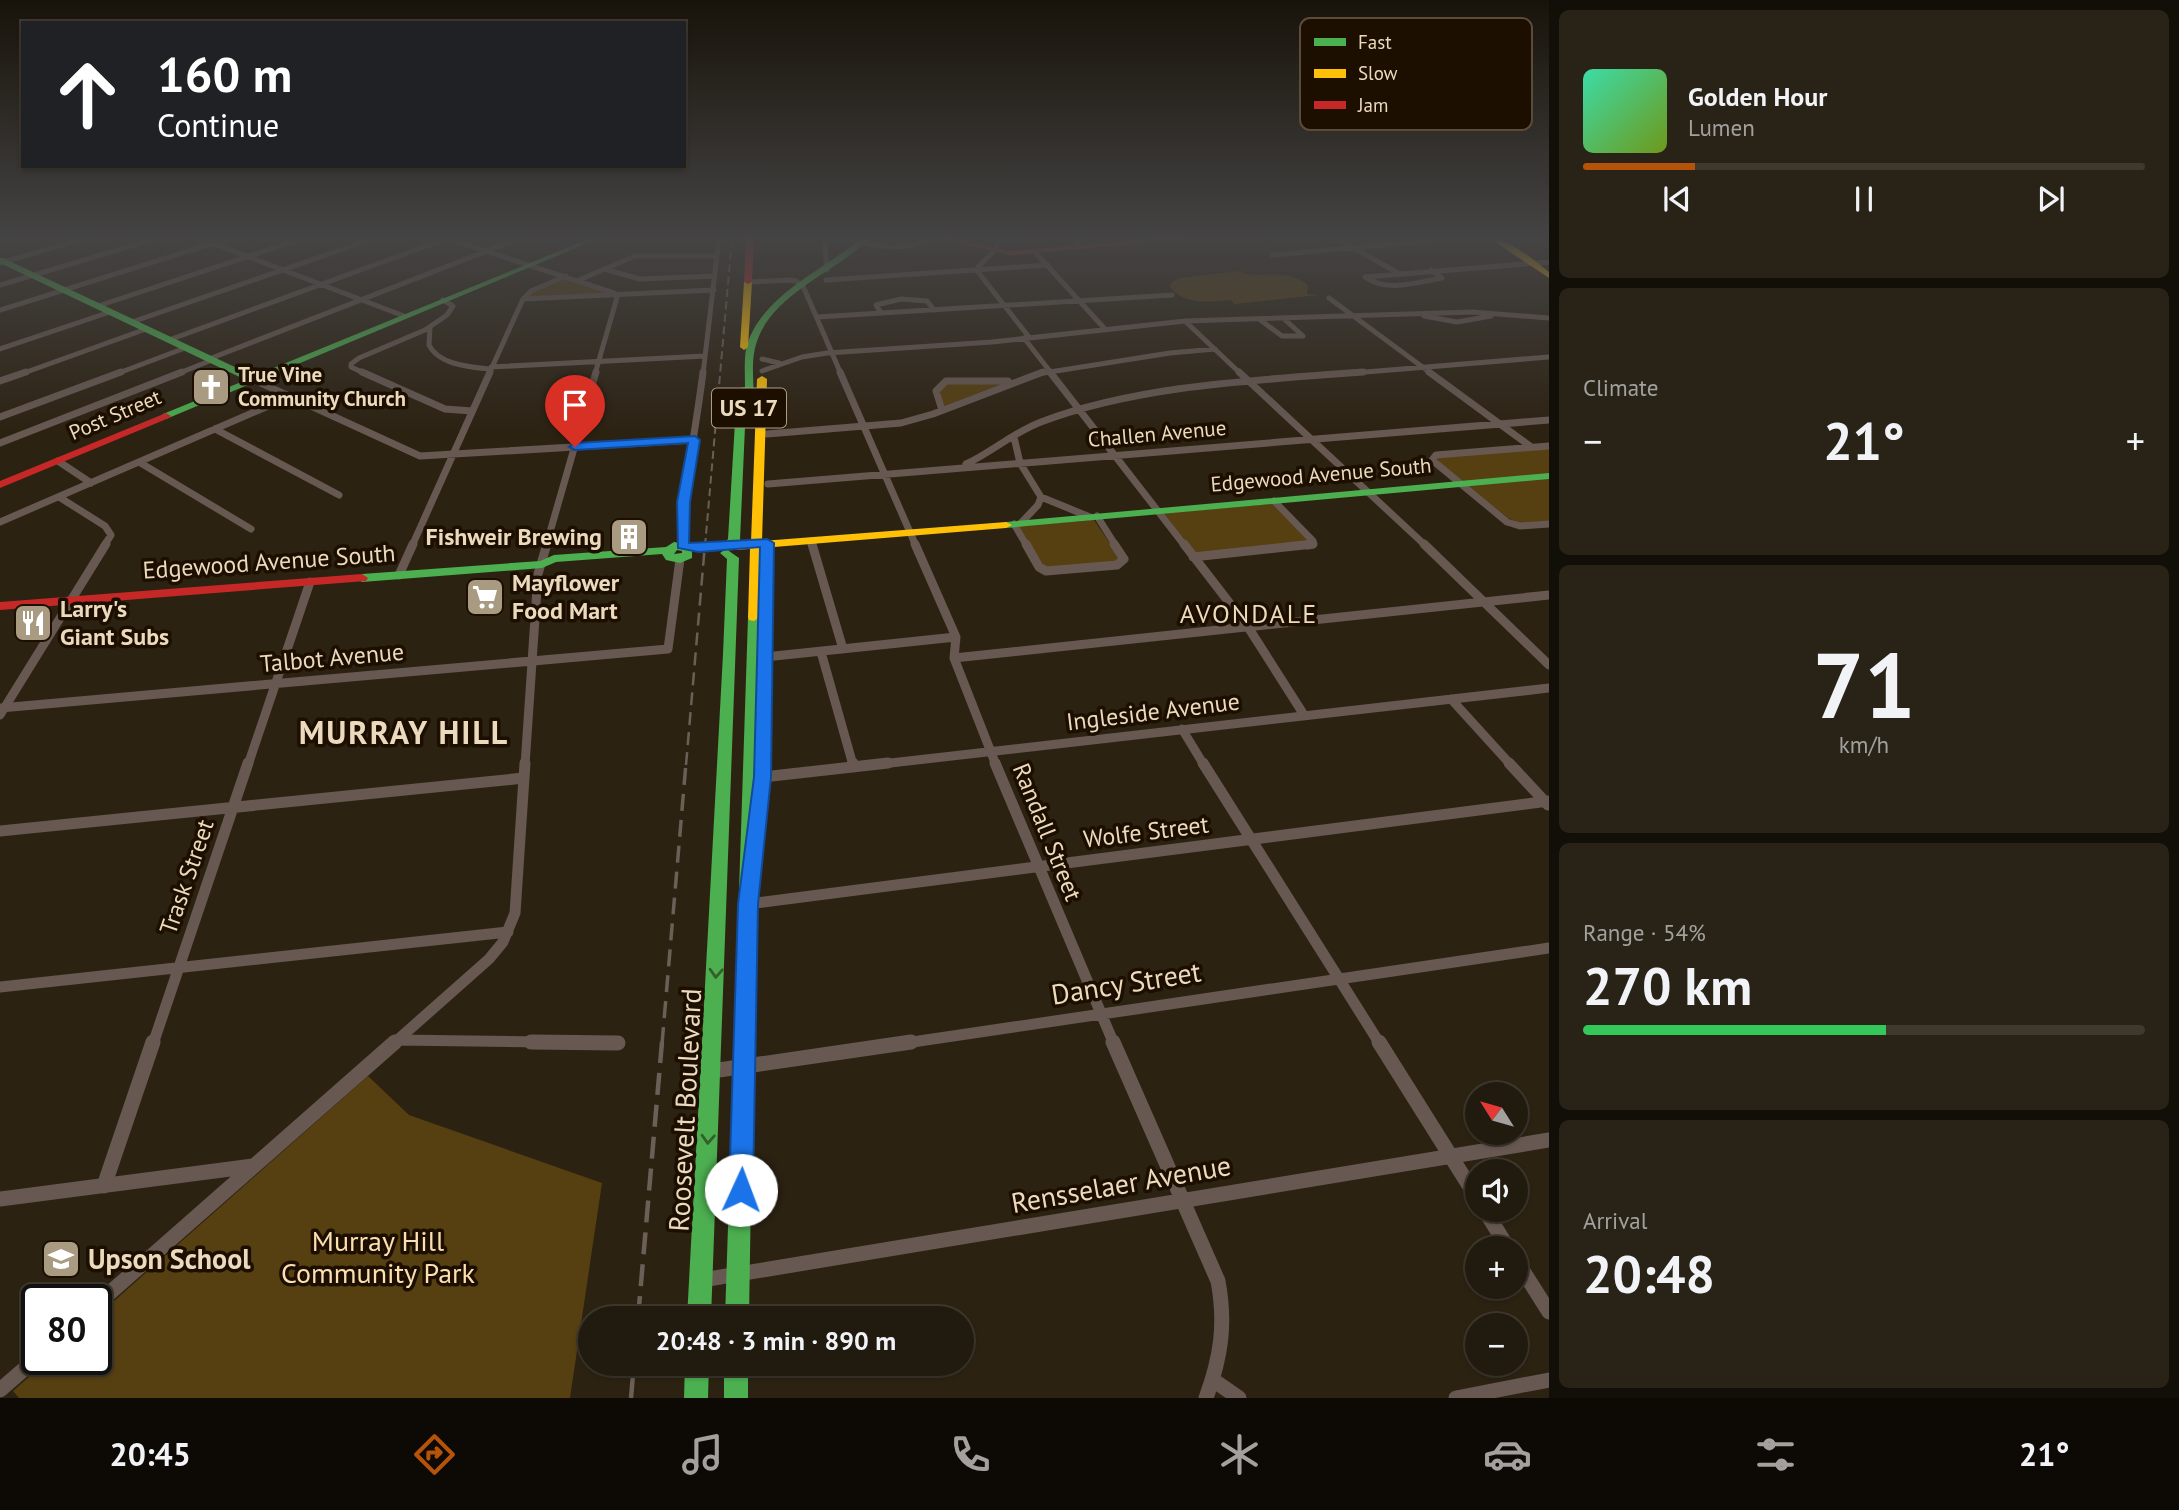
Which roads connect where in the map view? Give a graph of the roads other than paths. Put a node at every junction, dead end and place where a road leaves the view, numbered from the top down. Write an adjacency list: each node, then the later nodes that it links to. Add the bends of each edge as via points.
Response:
1 (22, 303): 26 (street)
2 (92, 303): 25 (main road)
3 (120, 303): 25 (street)
4 (188, 303): 39 (street)
5 (269, 303): 45 (street)
6 (351, 303): 52 (street)
7 (372, 303): 31 (street)
8 (435, 303): 31 (main road, Post Street)
9 (451, 303): 40 (street, via 447,317)
10 (521, 303): 55 (street)
11 (615, 303): 53 (street)
12 (712, 303): 50 (street)
13 (747, 303): 43 (main road)
14 (760, 303): 32 (main road)
15 (781, 303): 32 (main road, US 17)
16 (791, 303): 32 (main road, US 17)
17 (811, 303): 34 (street)
18 (877, 303): 28 (street)
19 (929, 303): 27 (street)
20 (1002, 303): 24 (street)
21 (1046, 303): 24 (street)
22 (1082, 303): 41 (street)
23 (1335, 303): 33 (street)
24 (1004, 306): 27 (street); 44 (street)
25 (104, 309): 39 (main road); 47 (street)
26 (0, 310)
27 (934, 310): 28 (street)
28 (881, 313): 34 (street)
29 (1494, 313): 30 (street); 30 (street, via 1458,324); 36 (street)
30 (1416, 314): 33 (street)
31 (404, 316): 58 (main road, Post Street)
32 (768, 316): 43 (main road); 56 (main road, US 17); 102 (main road, US 17, via 751,347)
33 (1352, 316): 35 (street); 54 (street)
34 (817, 317): 49 (street)
35 (1283, 318): 37 (street); 37 (street, via 1303,336 1282,336)
36 (1549, 318)
37 (1259, 319): 38 (street)
38 (1185, 321): 41 (street); 48 (street)
39 (132, 323): 42 (main road)
40 (430, 327): 55 (street, via 428,344 433,353 463,366); 65 (street, via 359,358 351,367 444,409)
41 (1104, 328): 44 (street)
42 (146, 329): 45 (main road); 59 (street)
43 (745, 330): 106 (main road, via 734,540)
44 (1026, 338): 49 (street); 57 (street)
45 (169, 340): 46 (main road)
46 (185, 348): 52 (main road); 66 (street)
47 (0, 349)
48 (1215, 349): 57 (street); 61 (street)
49 (832, 352): 56 (street); 69 (street)
50 (705, 356): 53 (street); 74 (street)
51 (1549, 357): 54 (street)
52 (210, 359): 58 (main road); 75 (street)
53 (599, 362): 55 (street); 78 (street)
54 (1422, 366): 61 (street); 68 (street)
55 (491, 368): 65 (street)
56 (762, 370): 71 (main road); 102 (main road, US 17)
57 (1050, 370): 60 (street); 63 (street)
58 (254, 380): 62 (street); 81 (main road, Post Street)
59 (0, 381)
60 (1014, 381): 64 (street); 64 (street, via 946,381 936,391)
61 (1248, 381): 63 (street); 73 (street)
62 (289, 397): 70 (street); 79 (street, via 414,455)
63 (1078, 409): 72 (street, via 1037,423); 80 (street)
64 (942, 410): 69 (street, via 915,420)
65 (472, 411): 79 (street)
66 (1, 416)
67 (1549, 420): 68 (street, Challen Avenue)
68 (1500, 424): 73 (street, Challen Avenue); 76 (street)
69 (864, 426): 71 (street); 85 (street)
70 (215, 429): 82 (street); 92 (street)
71 (767, 434): 88 (main road)
72 (1014, 437): 83 (street); 84 (street)
73 (1311, 439): 80 (street, Challen Avenue); 91 (street)
74 (695, 440): 78 (street); 107 (street)
75 (0, 443)
76 (1530, 446): 77 (street); 89 (street, via 1433,457)
77 (1549, 446)
78 (575, 447): 79 (street); 110 (street)
79 (452, 455): 111 (street)
80 (1115, 455): 83 (street, Challen Avenue); 96 (street)
81 (58, 461): 87 (street); 90 (main road, Post Street)
82 (139, 462): 87 (street); 101 (street)
83 (1020, 463): 84 (street, Challen Avenue); 94 (street)
84 (963, 466): 85 (street, Challen Avenue)
85 (886, 474): 88 (street, Challen Avenue); 103 (street)
86 (1549, 476): 89 (main road, Edgewood Avenue South)
87 (91, 483): 93 (street)
88 (768, 484): 105 (main road)
89 (1459, 484): 91 (main road, Edgewood Avenue South); 100 (street, via 1507,522)
90 (0, 485)
91 (1368, 492): 95 (main road, Edgewood Avenue South); 115 (street)
92 (338, 495)
93 (59, 497): 98 (street); 114 (street, via 106,526 111,534)
94 (1041, 497): 97 (street); 99 (street, via 1031,515)
95 (1274, 501): 96 (main road, Edgewood Avenue South); 108 (street, via 1313,545)
96 (1157, 510): 97 (main road, Edgewood Avenue South); 108 (street)
97 (1093, 516): 99 (main road, Edgewood Avenue South); 99 (street, via 1124,559 1117,565 1042,569)
98 (0, 523)
99 (1018, 524): 103 (main road, Edgewood Avenue South)
100 (1549, 524)
101 (251, 529)
102 (750, 533): 109 (main road, US 17)
103 (911, 533): 104 (main road, Edgewood Avenue South); 118 (street)
104 (806, 542): 105 (main road, Edgewood Avenue South, via 792,547); 119 (street)
105 (767, 546): 106 (main road, Edgewood Avenue South); 121 (main road)
106 (726, 550): 107 (main road, Edgewood Avenue South); 141 (main road, via 733,558)
107 (678, 552): 110 (main road, Edgewood Avenue South, via 554,559); 123 (street, Talbot Avenue, via 668,649)
108 (1193, 557): 117 (street)
109 (749, 562): 140 (main road, US 17); 141 (main road, US 17)
110 (542, 564): 111 (main road, Edgewood Avenue South); 123 (street)
111 (399, 575): 112 (main road, Edgewood Avenue South)
112 (310, 582): 114 (main road, Edgewood Avenue South); 125 (street, Trask Street)
113 (1549, 595): 115 (street)
114 (68, 601): 116 (main road, Edgewood Avenue South); 128 (street)
115 (1486, 602): 117 (street); 124 (street)
116 (0, 606)
117 (1248, 627): 122 (street); 129 (street)
118 (957, 637): 119 (street); 122 (street, Randall Street)
119 (843, 649): 120 (street)
120 (821, 652): 121 (street); 132 (street)
121 (765, 657): 133 (main road)
122 (954, 658): 131 (street, Randall Street)
123 (532, 661): 125 (street, Talbot Avenue); 134 (street)
124 (1549, 665)
125 (275, 684): 128 (street, Talbot Avenue); 136 (street, Trask Street)
126 (1549, 688): 127 (street, Ingleside Avenue)
127 (1451, 699): 129 (street, Ingleside Avenue); 135 (street)
128 (1, 710)
129 (1304, 715): 130 (street, Ingleside Avenue)
130 (1182, 729): 131 (street, Ingleside Avenue); 138 (street)
131 (991, 753): 132 (street, Ingleside Avenue); 139 (street, Randall Street)
132 (853, 767): 133 (street, Ingleside Avenue)
133 (763, 777): 140 (main road)
134 (524, 778): 136 (street); 142 (street, via 516,913)
135 (1547, 803): 138 (street, Wolfe Street)
136 (233, 807): 137 (street); 144 (street, Trask Street)
137 (0, 831)
138 (1251, 839): 139 (street, Wolfe Street); 145 (street)
139 (1038, 867): 140 (street, Wolfe Street); 147 (street, Randall Street)
140 (748, 904): 150 (main road, US 17)
141 (720, 905): 151 (main road, Roosevelt Boulevard / US 17, one-way to 151)
142 (508, 932): 144 (street); 148 (street, via 489,959)
143 (1549, 948): 145 (street, Dancy Street)
144 (179, 967): 146 (street); 156 (street, Trask Street)
145 (1338, 979): 147 (street, Dancy Street); 153 (street)
146 (0, 987)
147 (1101, 1014): 150 (street, Dancy Street); 158 (street, Randall Street)
148 (397, 1040): 149 (street); 154 (street)
149 (618, 1043)
150 (745, 1066): 151 (street, Dancy Street); 159 (main road, US 17)
151 (712, 1071): 161 (main road, Roosevelt Boulevard / US 17, one-way to 161)
152 (1549, 1140): 153 (street, Rensselaer Avenue)
153 (1451, 1157): 155 (street); 158 (street, Rensselaer Avenue)
154 (254, 1166): 156 (street); 162 (street)
155 (1465, 1179)
156 (104, 1186): 157 (street)
157 (0, 1199)
158 (1183, 1200): 159 (street, Rensselaer Avenue); 169 (street, Randall Street, via 1218,1281 1225,1316 1224,1341)
159 (738, 1276): 161 (street, Rensselaer Avenue); 164 (main road, US 17)
160 (1528, 1279): 165 (street)
161 (701, 1280): 163 (main road, Roosevelt Boulevard / US 17)
162 (112, 1291)
163 (700, 1306)
164 (737, 1306)
165 (1549, 1312)
166 (21, 1372): 171 (street)
167 (696, 1376): 172 (main road)
168 (736, 1376): 173 (main road)
169 (1213, 1380): 174 (street, Randall Street); 175 (street)
170 (1549, 1380): 176 (street)
171 (0, 1390)
172 (695, 1398)
173 (736, 1398)
174 (1206, 1398)
175 (1238, 1398)
176 (1456, 1398)

